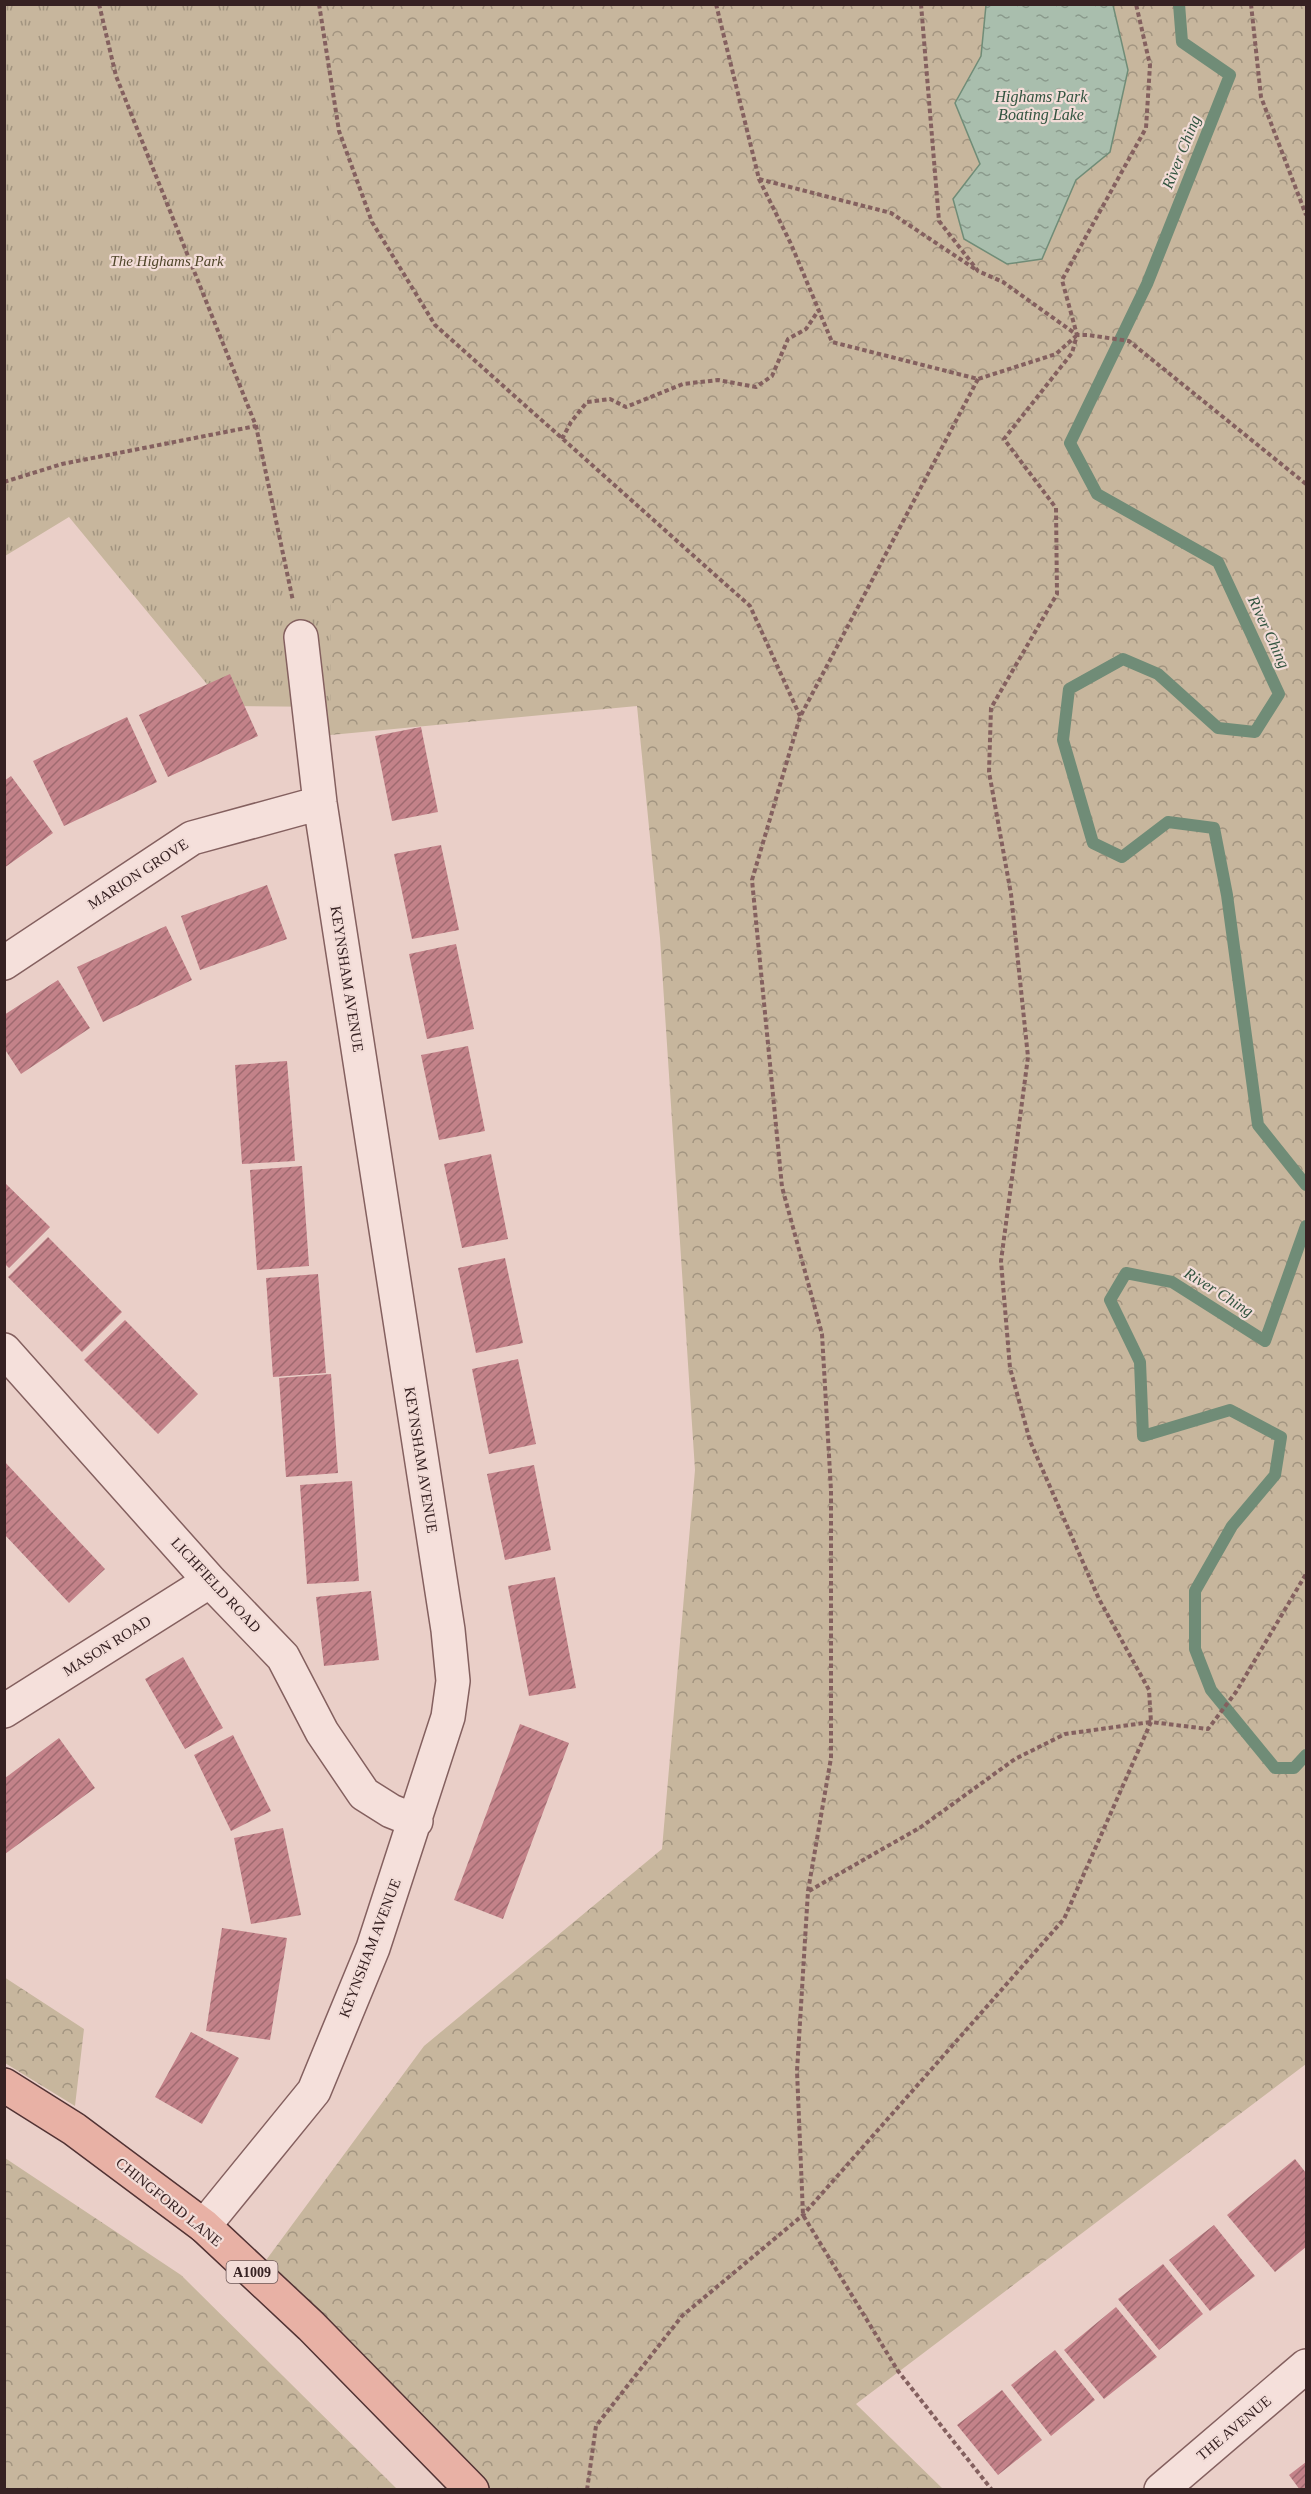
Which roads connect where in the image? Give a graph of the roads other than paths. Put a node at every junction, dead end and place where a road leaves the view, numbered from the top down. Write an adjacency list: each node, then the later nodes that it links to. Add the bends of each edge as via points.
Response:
1 (301, 637): 2 (street, KEYNSHAM AVENUE)
2 (320, 803): 3 (street, MARION GROVE, via 192,838); 7 (street, KEYNSHAM AVENUE, via 453,1681 448,1717)
3 (4, 963)
4 (4, 1350): 5 (street, LICHFIELD ROAD)
5 (210, 1581): 6 (street, MASON ROAD); 7 (street, LICHFIELD ROAD, via 283,1657 322,1732 364,1794)
6 (4, 1711)
7 (416, 1821): 9 (street, KEYNSHAM AVENUE, via 373,1948 314,2091)
8 (4, 2085): 9 (main road, CHINGFORD LANE / A1009, via 74,2129)
9 (204, 2226): 11 (main road, CHINGFORD LANE / A1009, via 311,2326)
10 (1306, 2366): 12 (street, THE AVENUE)
11 (472, 2490)
12 (1161, 2490)

